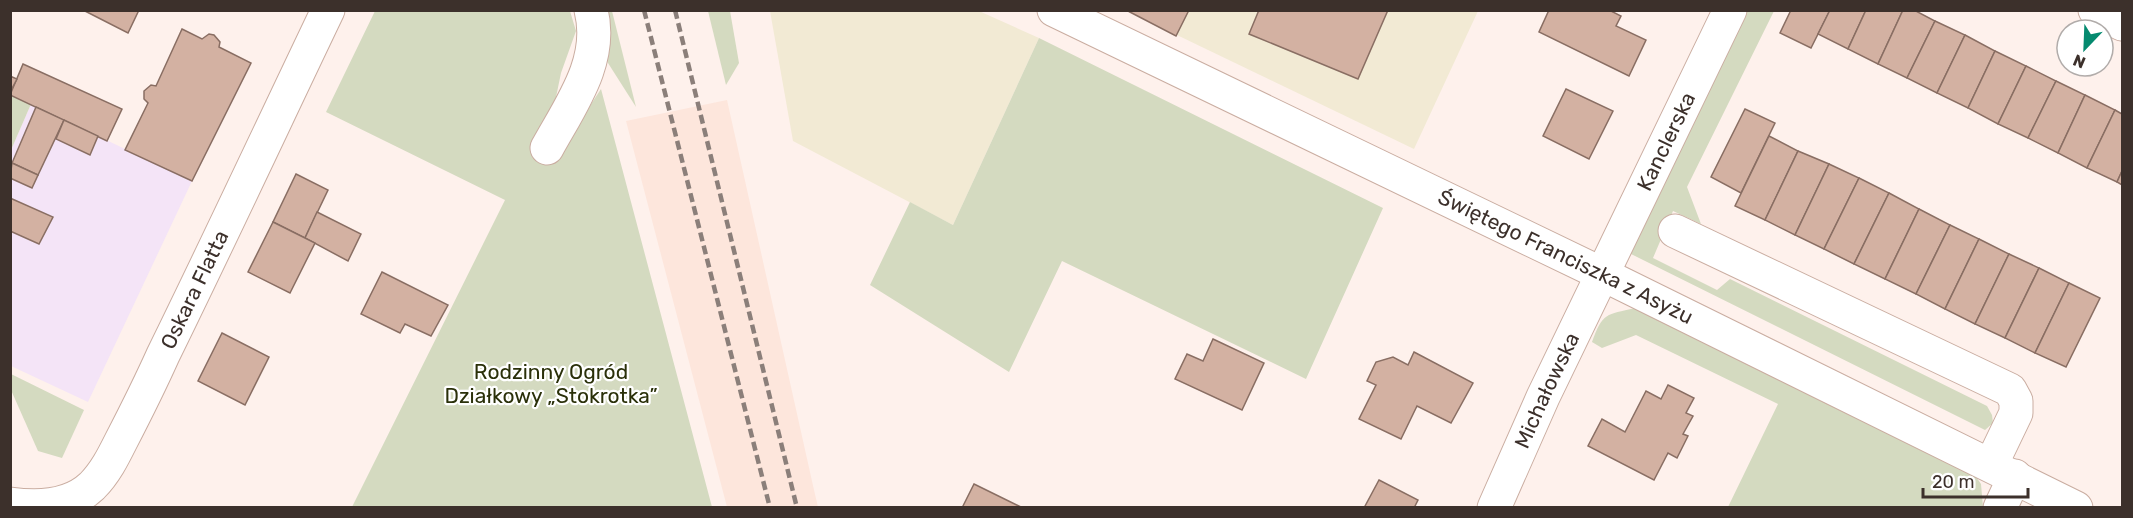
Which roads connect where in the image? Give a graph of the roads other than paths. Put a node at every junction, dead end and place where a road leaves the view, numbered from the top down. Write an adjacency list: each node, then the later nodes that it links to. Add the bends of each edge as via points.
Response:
1 (328, 10): 11 (street, Oskara Flatta, via 128,428 102,474 90,488 55,505)
2 (591, 10): 7 (street, via 593,55)
3 (1054, 10): 9 (street, Świętego Franciszka z Asyżu)
4 (1730, 10): 9 (street, Kanclerska)
5 (2095, 10): 6 (street)
6 (2122, 24)
7 (547, 148)
8 (1675, 231): 10 (street, via 2010,390 2016,401 2016,413)
9 (1602, 274): 10 (street, Świętego Franciszka z Asyżu); 12 (street, Michałowska)
10 (2003, 471): 13 (street); 14 (street, Świętego Franciszka z Asyżu)
11 (10, 504)
12 (1494, 507)
13 (2000, 507)
14 (2076, 507)

